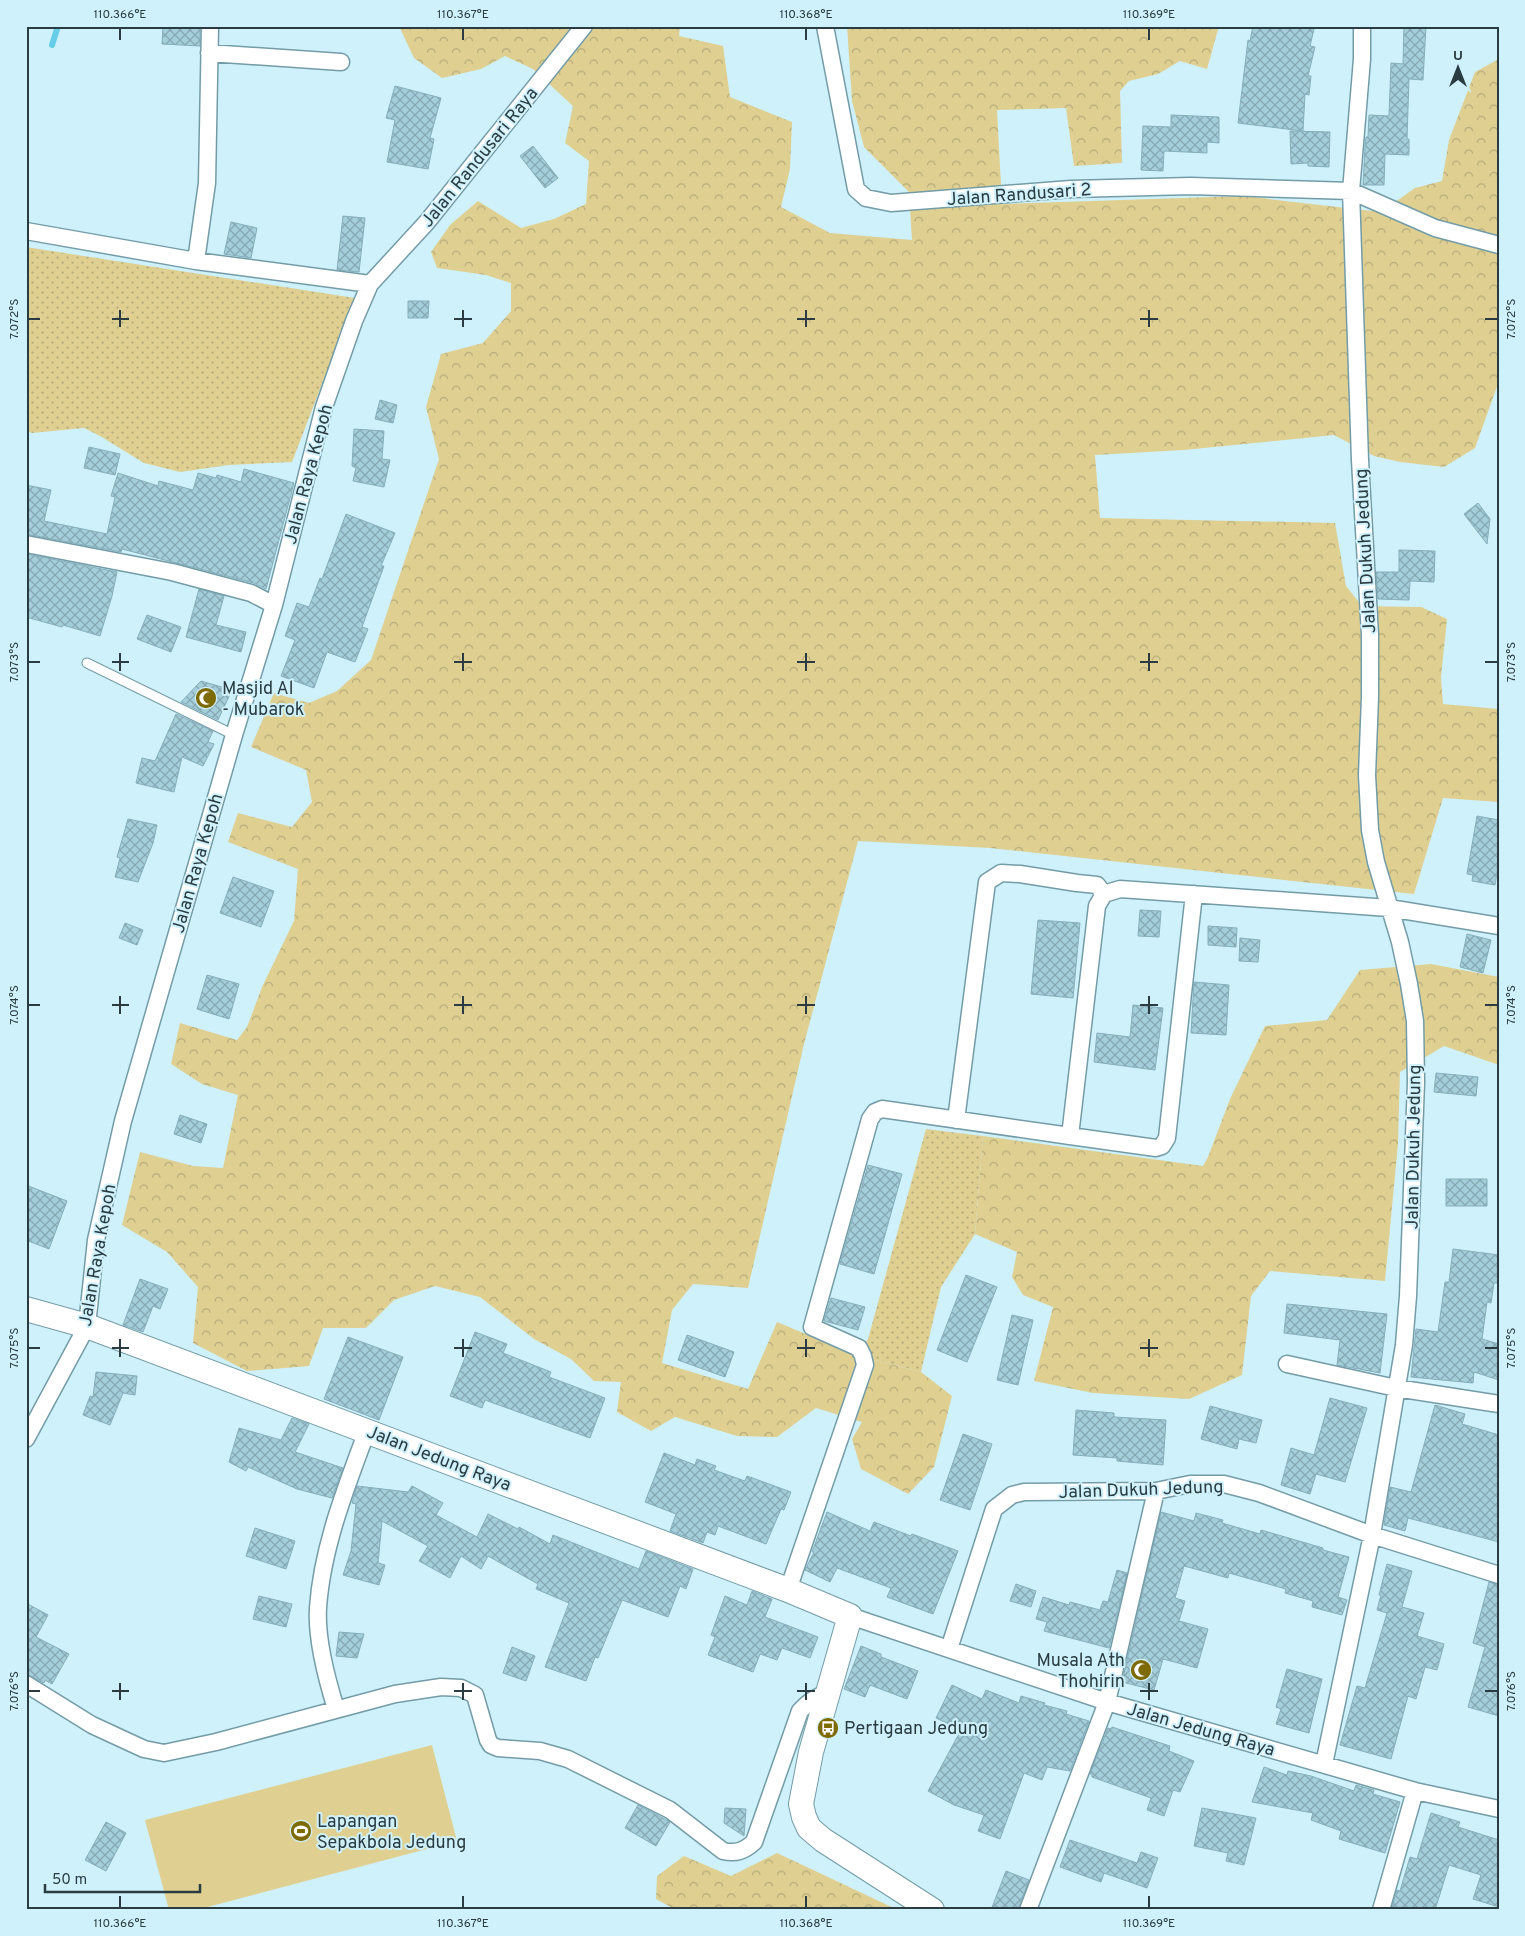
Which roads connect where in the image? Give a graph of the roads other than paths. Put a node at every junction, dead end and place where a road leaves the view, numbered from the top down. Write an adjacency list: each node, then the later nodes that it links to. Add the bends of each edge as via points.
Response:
1 (210, 26): 5 (street)
2 (584, 26): 11 (street, Jalan Randusari Raya, via 439,208)
3 (825, 26): 7 (street, Jalan Randusari 2, via 856,188 872,200 891,203 1071,189 1182,187)
4 (1362, 26): 7 (street, Jalan Dukuh Jedung)
5 (209, 53): 6 (street); 10 (street, via 207,183)
6 (341, 62)
7 (1351, 191): 9 (street, via 1435,228); 18 (street, Jalan Dukuh Jedung, via 1360,460 1370,635 1367,775 1370,830)
8 (26, 231): 10 (street)
9 (1499, 245)
10 (196, 261): 11 (street)
11 (370, 284): 13 (street, Jalan Raya Kepoh, via 324,407)
12 (26, 544): 13 (street, via 172,572 251,593)
13 (274, 605): 15 (street, Jalan Raya Kepoh)
14 (87, 663): 15 (lane)
15 (234, 734): 23 (street, Jalan Raya Kepoh, via 123,1121 96,1240)
16 (1104, 894): 17 (street, via 1120,889); 20 (street, via 1097,884 1077,884 1020,874 1001,873 987,882); 21 (street, via 1097,906)
17 (1194, 894): 18 (street); 21 (street, via 1167,1138 1162,1146 1156,1148)
18 (1390, 908): 19 (street); 25 (street, Jalan Dukuh Jedung, via 1415,1022 1416,1082 1408,1296)
19 (1499, 926)
20 (956, 1120): 21 (street); 32 (street, via 882,1109 874,1112 870,1119 812,1326 859,1348 865,1365)
21 (1070, 1136)
22 (26, 1308): 23 (street, Jalan Jedung Raya)
23 (87, 1326): 27 (street, Jalan Jedung Raya); 28 (street, Jalan Raya Kepoh)
24 (1287, 1364): 25 (street)
25 (1396, 1388): 26 (street); 30 (street, Jalan Dukuh Jedung)
26 (1499, 1404)
27 (367, 1431): 32 (street, Jalan Jedung Raya); 38 (street, via 336,1518 318,1609 322,1652)
28 (26, 1439)
29 (1156, 1491): 30 (street, Jalan Dukuh Jedung, via 1190,1484 1224,1484 1259,1493); 34 (street, Jalan Dukuh Jedung, via 1024,1492 1003,1501 994,1509); 37 (street)
30 (1372, 1535): 31 (street, Jalan Dukuh Jedung); 39 (street, Jalan Dukuh Jedung)
31 (1499, 1575)
32 (788, 1590): 33 (street, Jalan Jedung Raya)
33 (850, 1616): 34 (street, Jalan Jedung Raya); 36 (street)
34 (949, 1649): 37 (street, Jalan Jedung Raya)
35 (26, 1684): 38 (street, via 92,1725 156,1752 172,1752 216,1742)
36 (827, 1693): 38 (street, via 800,1711 754,1842 746,1849 732,1853 723,1851 670,1810 568,1759 540,1751 491,1745 475,1696 461,1688 413,1691); 42 (street, via 801,1804 809,1828)
37 (1107, 1702): 39 (street, Jalan Jedung Raya); 43 (street)
38 (336, 1709)
39 (1324, 1764): 40 (street, Jalan Jedung Raya)
40 (1415, 1791): 41 (street, Jalan Jedung Raya); 44 (street)
41 (1499, 1809)
42 (932, 1910)
43 (1028, 1910)
44 (1381, 1910)

